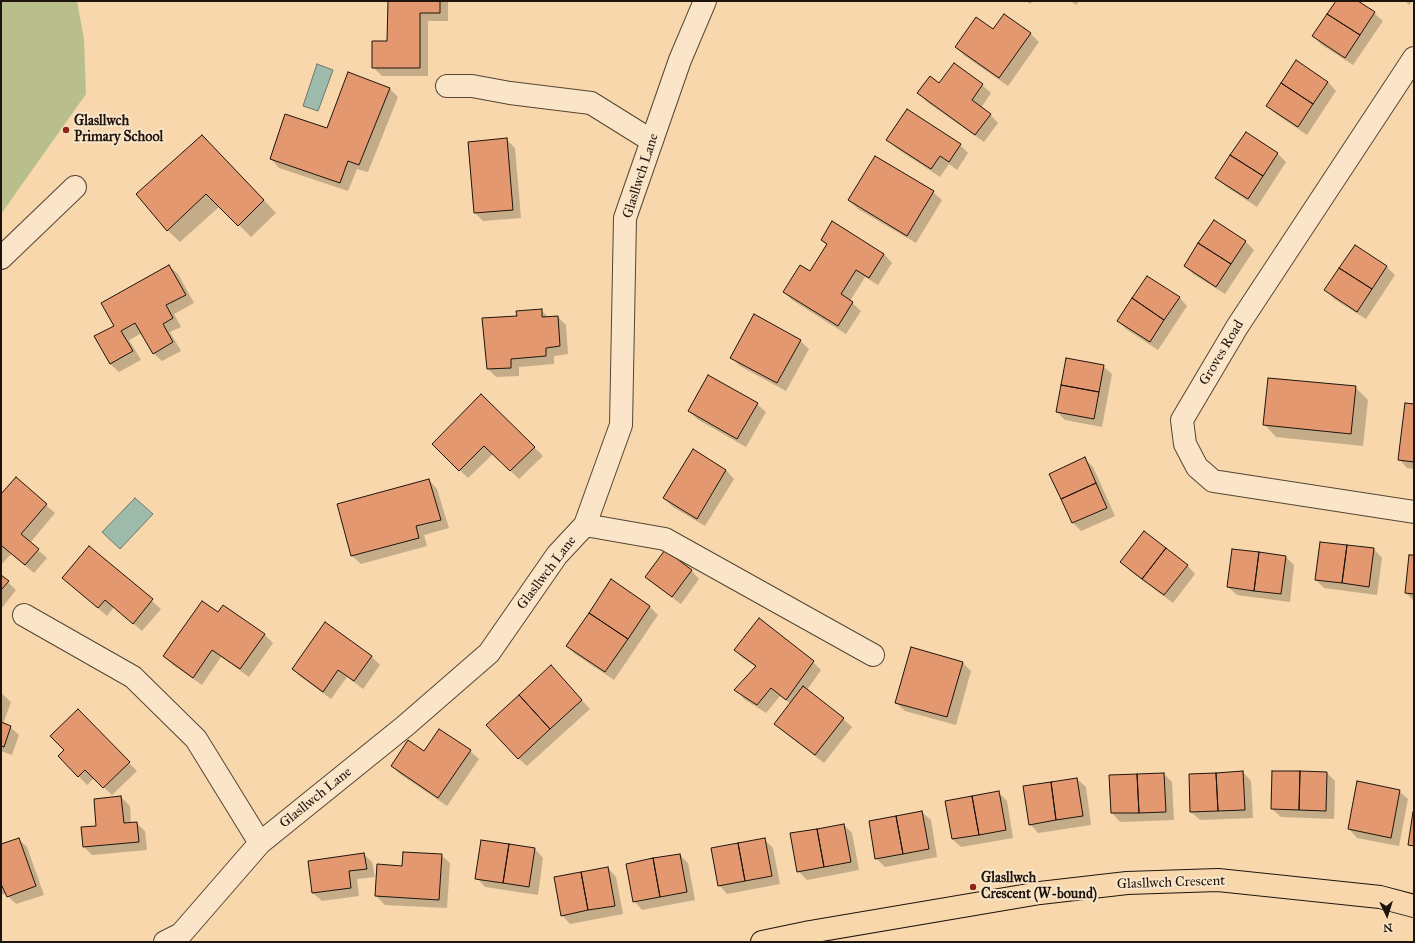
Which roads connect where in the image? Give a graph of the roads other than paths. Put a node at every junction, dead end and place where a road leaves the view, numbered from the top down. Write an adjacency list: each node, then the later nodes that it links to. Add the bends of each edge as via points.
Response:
1 (705, 1): 4 (street, Glasllwch Lane, via 680,60)
2 (1414, 58): 7 (street, Groves Road, via 1237,327 1182,420 1185,444 1197,467 1213,482)
3 (447, 86): 4 (street, via 472,86 591,102)
4 (652, 141): 8 (street, Glasllwch Lane, via 625,218 621,425)
5 (75, 187): 6 (street)
6 (1, 258)
7 (1414, 512)
8 (585, 525): 10 (street, via 665,539); 11 (street, Glasllwch Lane, via 557,556 489,653 405,726)
9 (24, 615): 11 (street, via 133,677 196,739)
10 (873, 655)
11 (260, 844): 13 (street, Glasllwch Lane, via 180,934)
12 (1414, 906): 14 (main road, Glasllwch Crescent, via 1380,897 1218,880 1126,883 1040,893)
13 (165, 942)
14 (762, 942)

